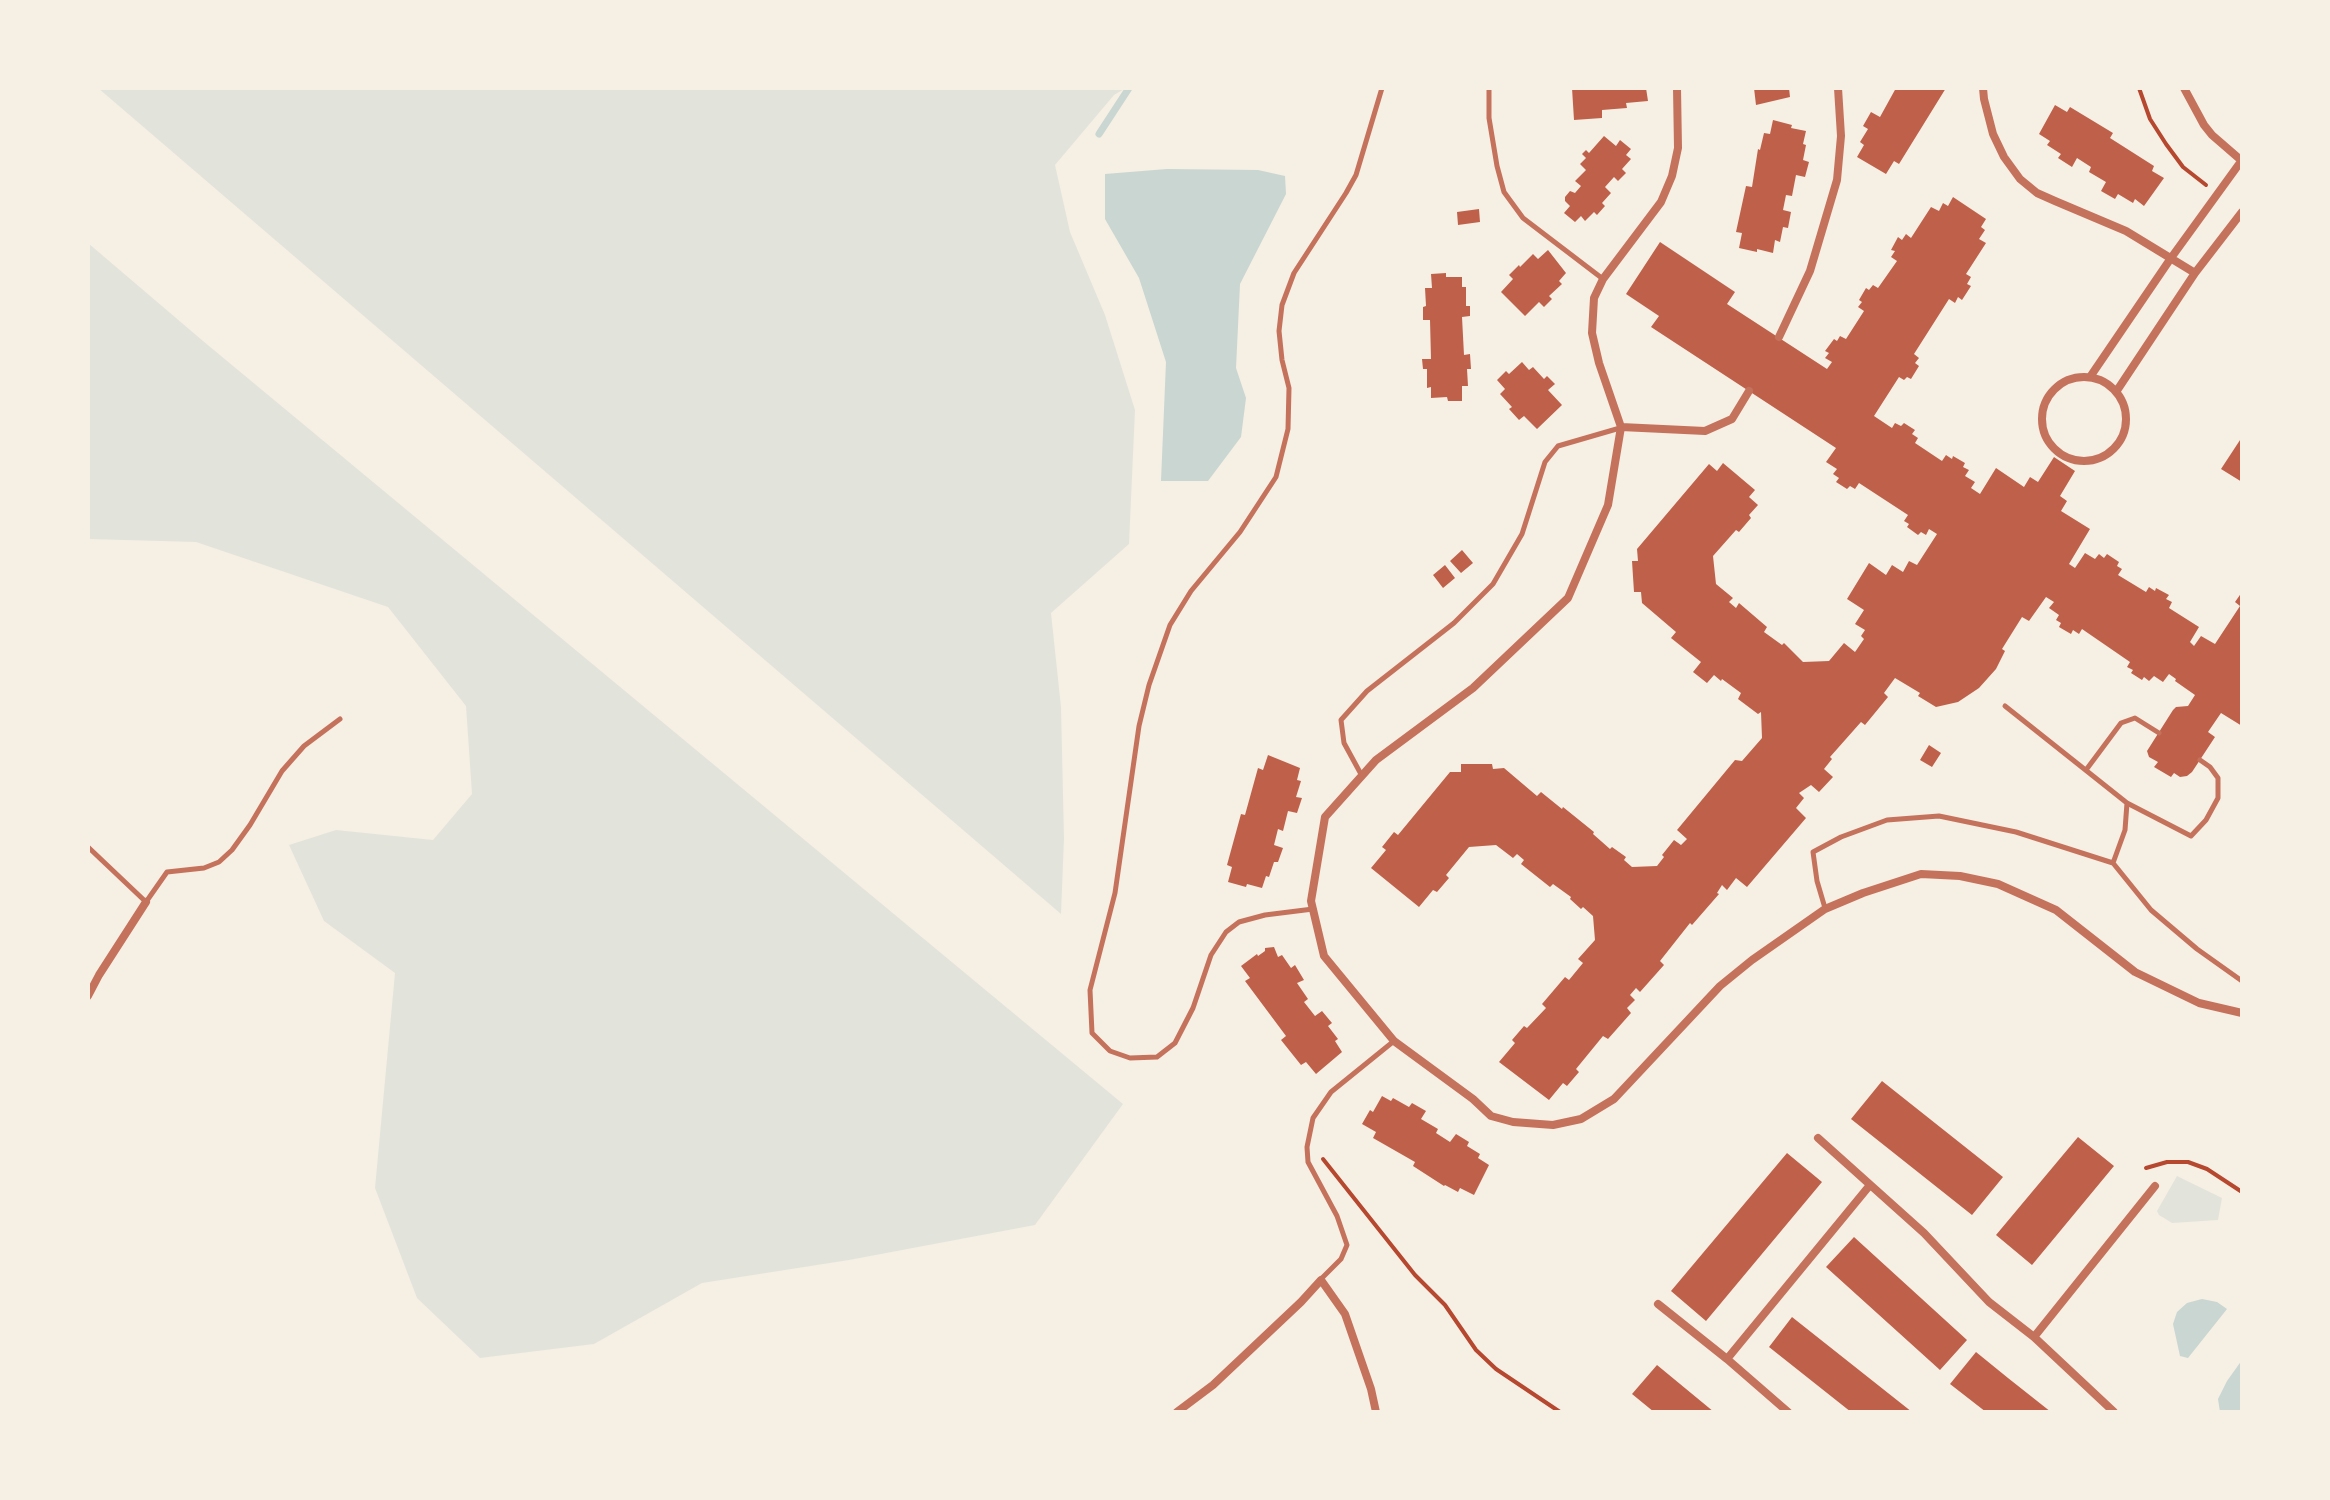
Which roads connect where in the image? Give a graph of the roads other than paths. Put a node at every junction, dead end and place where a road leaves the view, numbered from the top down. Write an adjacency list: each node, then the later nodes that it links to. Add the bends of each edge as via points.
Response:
1 (1382, 88): 27 (lane, via 1356,175 1294,273 1282,305 1279,331 1289,388 1288,429 1276,477 1170,625 1149,685 1115,893 1090,990 1092,1033 1110,1051 1130,1058 1157,1057 1175,1043 1211,955 1226,932 1265,915)
2 (1489, 88): 11 (lane, via 1489,118 1504,192 1523,218)
3 (1677, 88): 11 (street, via 1678,148 1672,176 1661,202)
4 (1838, 88): 12 (street, via 1837,180 1810,271)
5 (1983, 88): 9 (street, via 1993,134 2020,179 2037,193 2126,231)
6 (2184, 88): 7 (street, via 2204,125)
7 (2242, 160): 9 (street)
8 (2242, 212): 10 (street)
9 (2171, 258): 10 (street); 13 (street)
10 (2195, 273): 15 (street)
11 (1603, 279): 16 (street, via 1594,298 1592,333)
12 (1779, 337)
13 (2090, 377): 15 (street); 15 (street, via 2062,383 2044,405 2044,434 2063,455 2091,460 2116,446 2126,419)
14 (1749, 391): 16 (street, via 1732,419 1705,431)
15 (2116, 392)
16 (1621, 427): 22 (street, via 1608,505 1568,598 1473,688); 22 (lane, via 1558,446 1545,462 1522,534 1493,584 1454,623 1367,691 1341,720 1344,743)
17 (2005, 706): 21 (lane)
18 (340, 719): 26 (lane, via 282,771 232,850 204,868 167,872)
19 (2159, 733): 21 (lane, via 2135,718 2121,723)
20 (2200, 760): 23 (lane, via 2218,778 2218,798 2191,836)
21 (2086, 770): 23 (lane)
22 (1362, 776): 27 (street, via 1325,817)
23 (2127, 803): 25 (lane, via 2125,830)
24 (88, 847): 26 (lane)
25 (2113, 863): 28 (lane, via 2016,832 1939,816 1887,820 1813,852); 29 (lane, via 2151,910)
26 (146, 902): 30 (street)
27 (1313, 909): 32 (street, via 1324,956)
28 (1825, 909): 31 (street, via 1921,874 1998,884 2056,910 2135,972 2199,1003); 32 (street, via 1720,986 1614,1099 1581,1119 1553,1125 1491,1116)
29 (2242, 981)
30 (88, 996)
31 (2242, 1013)
32 (1394, 1041): 36 (lane, via 1331,1092 1313,1118 1308,1162 1347,1245)
33 (1818, 1138): 34 (street)
34 (1870, 1185): 38 (street, via 1989,1302); 39 (street)
35 (2155, 1186): 38 (street)
36 (1321, 1280): 40 (street, via 1213,1385); 41 (street, via 1345,1314)
37 (1658, 1304): 39 (street)
38 (2034, 1337): 43 (street)
39 (1727, 1359): 42 (street)
40 (1177, 1412)
41 (1376, 1412)
42 (1788, 1412)
43 (2114, 1412)

